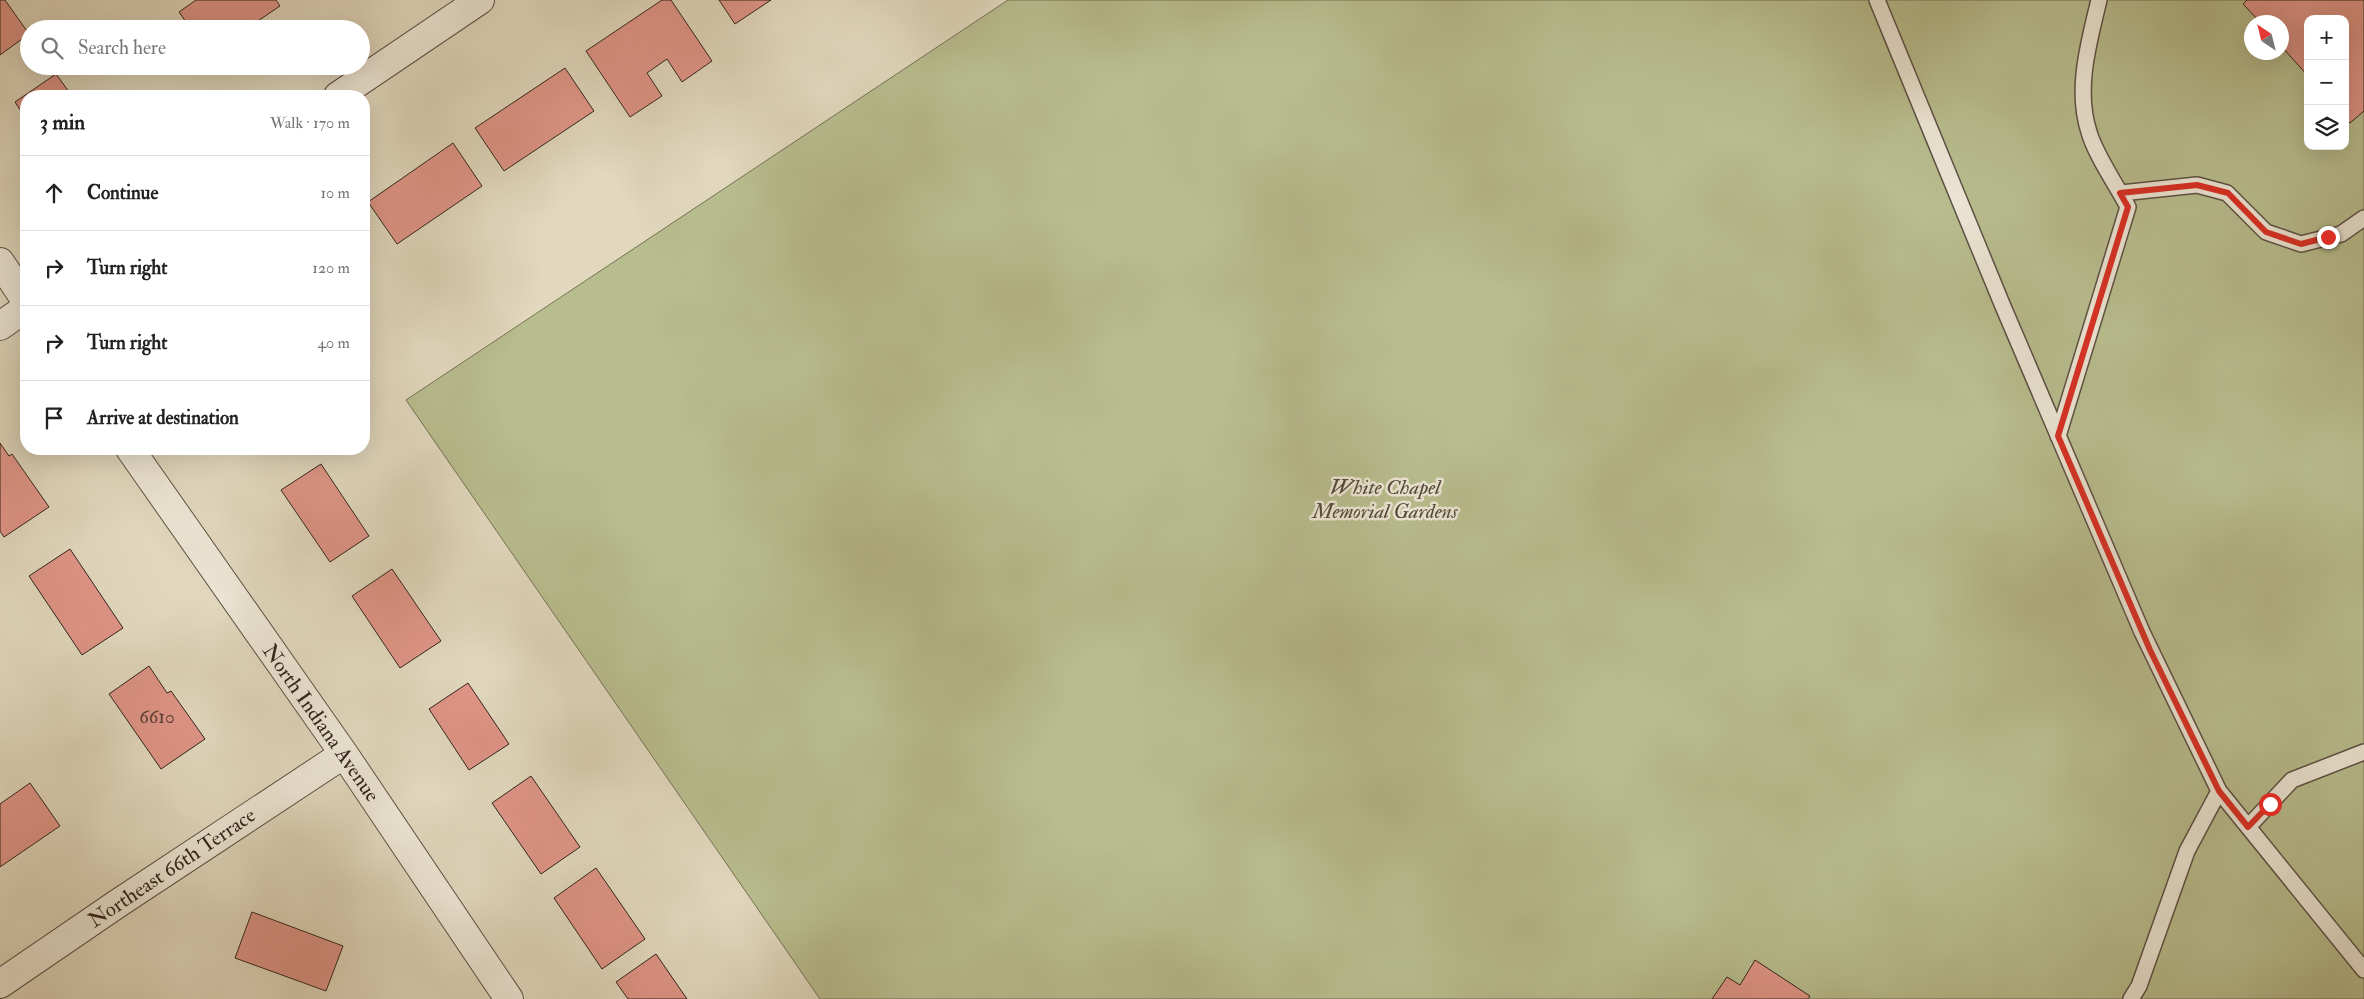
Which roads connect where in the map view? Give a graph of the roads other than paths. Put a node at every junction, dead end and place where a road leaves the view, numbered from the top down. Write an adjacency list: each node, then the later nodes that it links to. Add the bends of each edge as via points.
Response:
1 (480, 0): 4 (street)
2 (1877, 0): 13 (lane)
3 (2099, 0): 7 (lane, via 2084,74 2083,107 2089,134)
4 (370, 74)
5 (369, 75): 6 (street)
6 (347, 90)
7 (2120, 193): 8 (lane, via 2197,185 2228,193 2266,232 2301,244 2341,234); 13 (lane, via 2128,207)
8 (2364, 218)
9 (0, 262): 10 (street)
10 (20, 292)
11 (20, 312): 12 (street)
12 (0, 326)
13 (2058, 436): 17 (lane, via 2142,632)
14 (134, 455): 16 (street, North Indiana Avenue)
15 (2364, 752): 18 (lane, via 2292,780)
16 (344, 754): 20 (street, Northeast 66th Terrace); 21 (street, North Indiana Avenue)
17 (2219, 791): 18 (lane); 22 (lane, via 2187,851 2139,986)
18 (2248, 827): 19 (lane)
19 (2364, 970)
20 (0, 984)
21 (509, 999)
22 (2131, 999)

